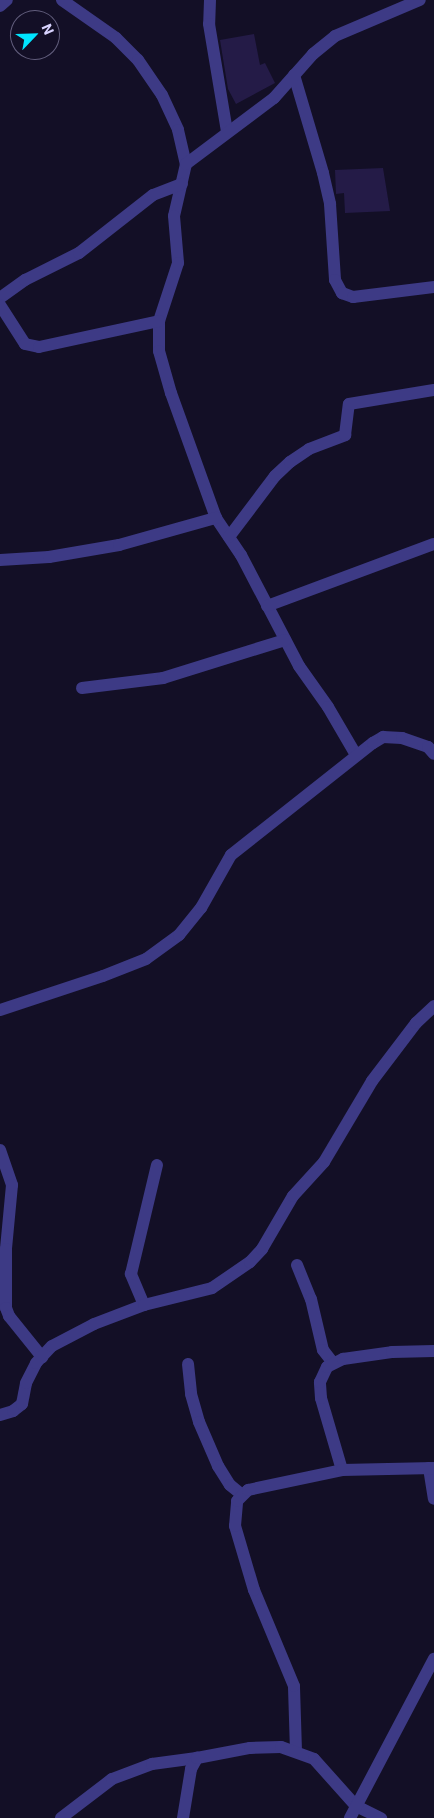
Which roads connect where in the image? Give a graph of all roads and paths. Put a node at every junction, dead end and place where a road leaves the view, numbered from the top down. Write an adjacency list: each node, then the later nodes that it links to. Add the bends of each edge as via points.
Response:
1 (7, 0): 5 (street)
2 (62, 0): 8 (street, via 116,38 138,60 162,94 178,130)
3 (210, 0): 7 (street, via 209,24)
4 (420, 0): 6 (street, via 335,36)
5 (0, 6)
6 (294, 76): 7 (street, via 274,98); 10 (street, via 323,172 330,204 336,280 342,294 353,297)
7 (226, 132): 8 (street)
8 (186, 164): 9 (street)
9 (182, 184): 11 (street, via 153,195 79,253 25,280); 13 (street, via 174,216 178,263)
10 (434, 287)
11 (0, 298)
12 (0, 305): 13 (street, via 25,344 39,347)
13 (159, 322): 15 (street, via 158,350 170,394)
14 (434, 390): 16 (street, via 349,404 344,435 309,449 290,462 275,476)
15 (216, 518): 16 (street); 18 (street, via 119,545)
16 (229, 537): 19 (street)
17 (434, 544): 19 (street)
18 (0, 560)
19 (267, 606): 20 (street)
20 (285, 640): 21 (street, via 164,678); 23 (street)
21 (82, 688)
22 (433, 752): 23 (street, via 392,736 383,737)
23 (356, 755): 25 (street, via 231,855 217,874 201,908 179,935 153,954 103,976)
24 (433, 1006): 29 (street, via 372,1081 324,1162 293,1196 262,1249 250,1262 212,1288)
25 (0, 1010)
26 (0, 1150): 31 (street, via 12,1185 6,1250 6,1308)
27 (157, 1165): 29 (street, via 131,1274)
28 (297, 1264): 32 (street, via 311,1299 323,1350)
29 (144, 1305): 31 (street, via 94,1324 52,1346)
30 (434, 1351): 32 (street, via 392,1352)
31 (42, 1357): 34 (street, via 26,1383 22,1404)
32 (333, 1362): 36 (street, via 320,1382)
33 (188, 1364): 37 (street, via 191,1394 199,1422 218,1466 230,1485)
34 (0, 1415)
35 (432, 1468): 36 (street); 38 (street)
36 (342, 1470): 37 (street)
37 (241, 1494): 40 (street, via 234,1515 235,1526 254,1590 294,1686)
38 (434, 1499)
39 (434, 1660): 42 (street)
40 (296, 1751): 41 (street, via 281,1747 250,1748); 42 (street, via 325,1768)
41 (197, 1758): 43 (street, via 152,1764 112,1779); 44 (street)
42 (356, 1806): 45 (street); 46 (street)
43 (61, 1818)
44 (183, 1818)
45 (350, 1818)
46 (381, 1818)

